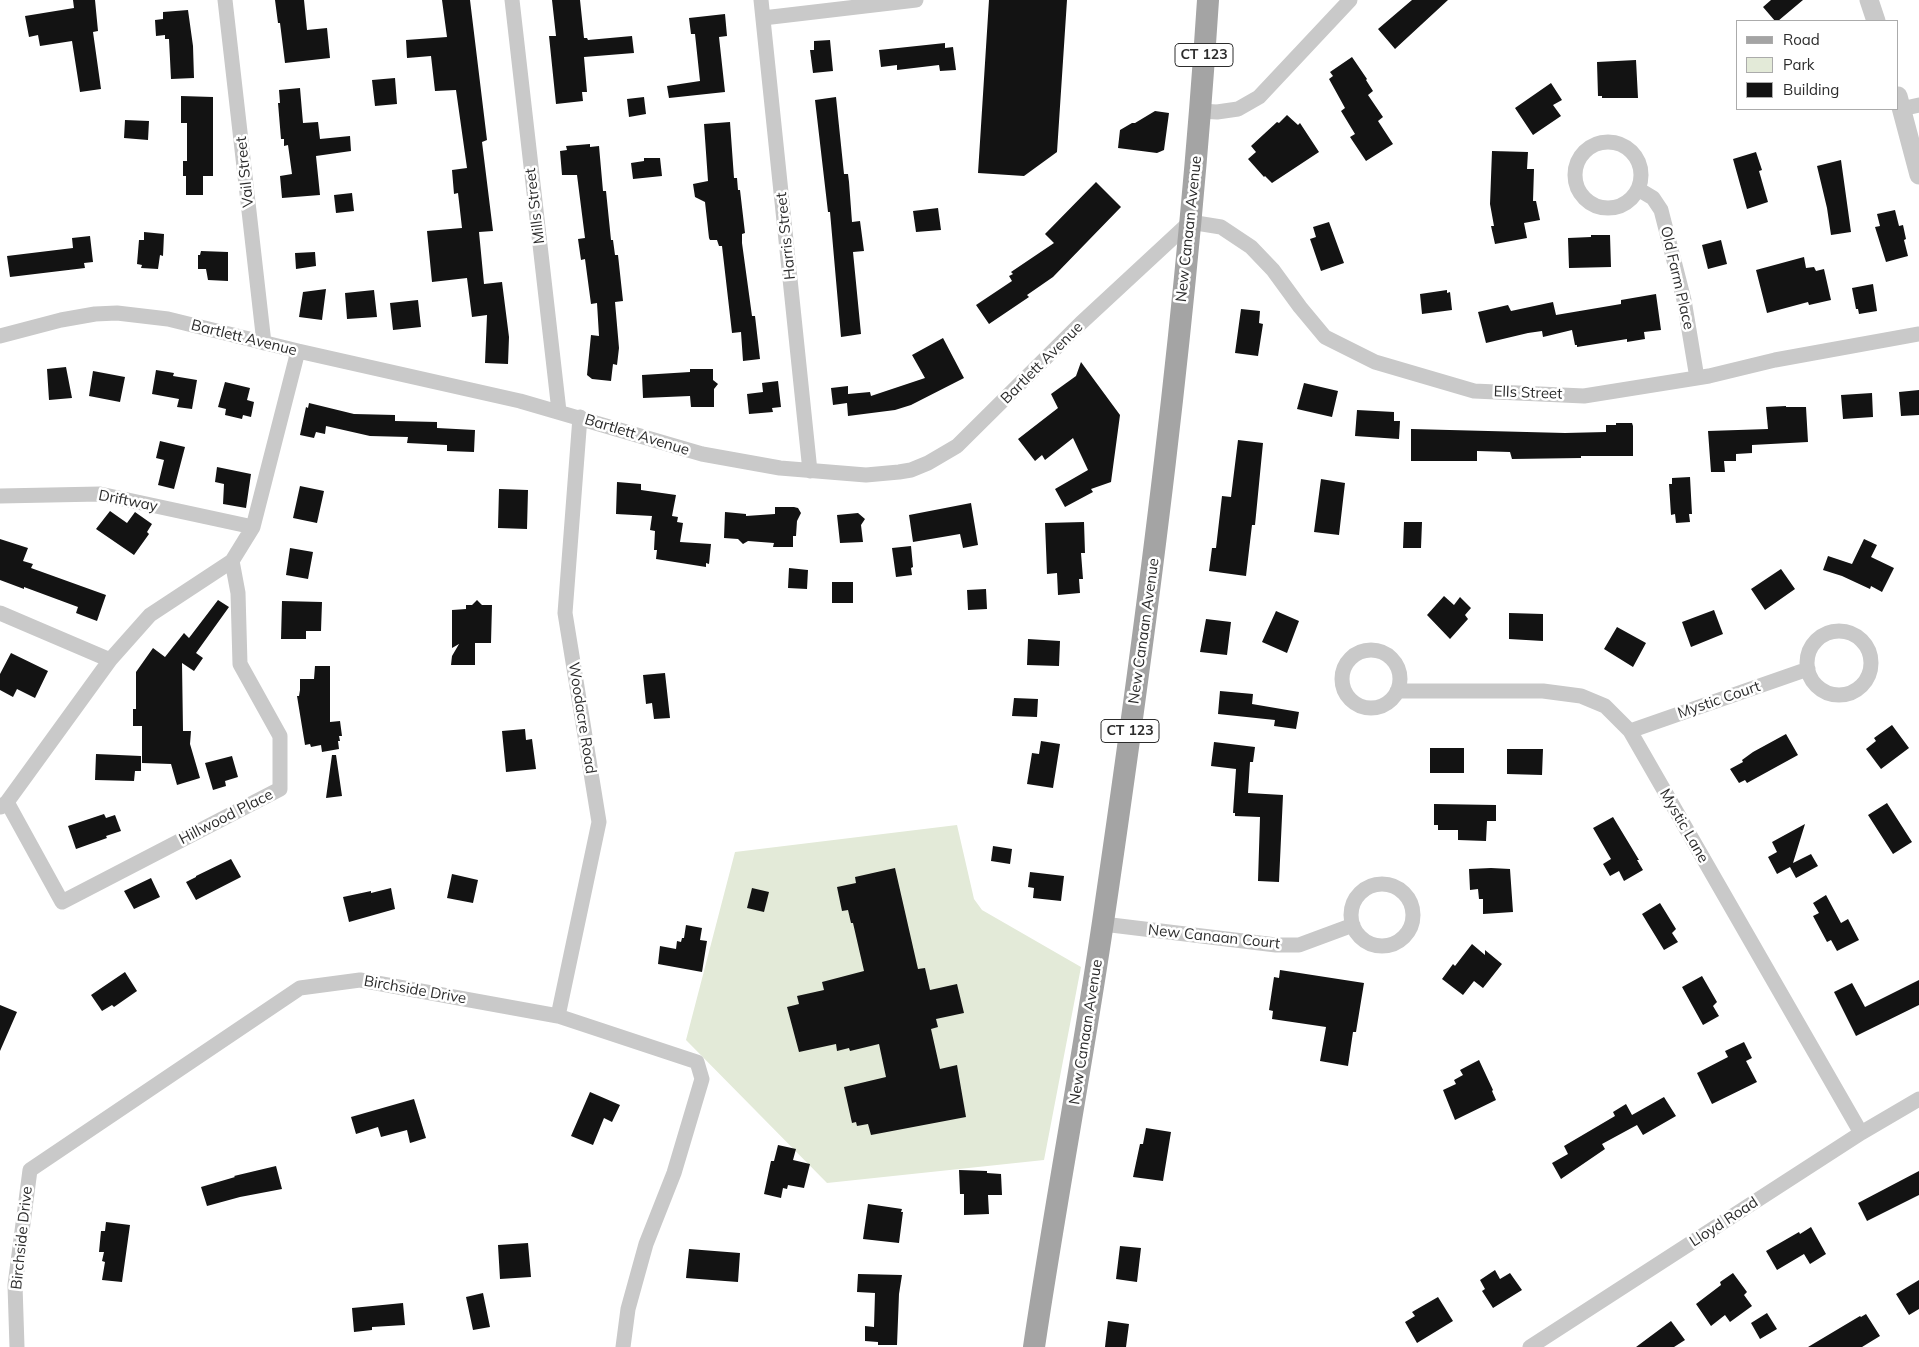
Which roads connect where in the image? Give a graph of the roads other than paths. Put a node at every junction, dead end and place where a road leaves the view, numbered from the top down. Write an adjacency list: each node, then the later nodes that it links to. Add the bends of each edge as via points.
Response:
1 (225, 0): 17 (street, Vail Street)
2 (512, 0): 20 (street, Mills Street)
3 (761, 0): 8 (street, Harris Street)
4 (916, 0): 8 (street)
5 (1208, 0): 11 (main road, New Canaan Avenue / CT 123)
6 (1350, 0): 11 (street, via 1259,97 1238,109)
7 (1869, 0): 9 (street)
8 (763, 18): 22 (street, Harris Street)
9 (1876, 20)
10 (1906, 103): 12 (street)
11 (1200, 111): 14 (main road, New Canaan Avenue / CT 123)
12 (1919, 175)
13 (1638, 189): 13 (street, via 1641,177 1639,164 1622,145 1597,143 1578,160 1576,186 1593,205 1618,206 1630,200); 19 (street, Old Farm Place, via 1653,198 1661,210 1684,300)
14 (1190, 222): 19 (street, Ells Street, via 1221,227 1251,247 1325,336 1375,362 1474,391 1584,396); 22 (street, Bartlett Avenue, via 948,452 918,468 899,472 866,475); 32 (main road, New Canaan Avenue / CT 123, via 1157,533)
15 (1919, 334): 19 (street, Ells Street)
16 (0, 336): 17 (street, Bartlett Avenue, via 77,317 117,313 168,319)
17 (264, 343): 18 (street, Bartlett Avenue)
18 (298, 351): 20 (street, Bartlett Avenue); 24 (street, Hillwood Place)
19 (1697, 378)
20 (558, 411): 21 (street, Bartlett Avenue)
21 (580, 417): 22 (street, Bartlett Avenue, via 702,454); 34 (street, Woodacre Road, via 565,613 599,822)
22 (810, 471)
23 (0, 496): 24 (street, Driftway, via 100,494)
24 (253, 527): 25 (street, Hillwood Place)
25 (232, 561): 27 (street, Hillwood Place, via 150,615); 31 (street, Hillwood Place, via 238,593 240,664 280,736 280,789 62,902)
26 (0, 613): 27 (street)
27 (110, 660): 31 (street, Hillwood Place)
28 (1808, 669): 28 (street, via 1819,687 1843,694 1858,689 1865,681 1870,672 1869,651 1855,635 1835,631 1816,640 1810,648); 30 (street, Mystic Court)
29 (1397, 691): 30 (street, Mystic Lane, via 1543,691 1582,696 1605,706)
30 (1630, 731): 36 (street, Mystic Lane)
31 (4, 805)
32 (1103, 924): 33 (street, New Canaan Court, via 1276,945 1299,945); 39 (main road, New Canaan Avenue / CT 123)
33 (1353, 925): 33 (street, via 1360,937 1371,944 1394,944 1410,928 1412,905 1397,888 1374,885 1356,899 1351,912)
34 (558, 1016): 37 (street, Birchside Drive, via 360,980 300,988 30,1170 15,1285); 38 (street, Birchside Drive, via 696,1062 702,1079 674,1173 646,1244 628,1309)
35 (1919, 1100): 36 (street, Lloyd Road)
36 (1861, 1134): 40 (street, Lloyd Road)
37 (17, 1347)
38 (623, 1347)
39 (1034, 1347)
40 (1530, 1347)

